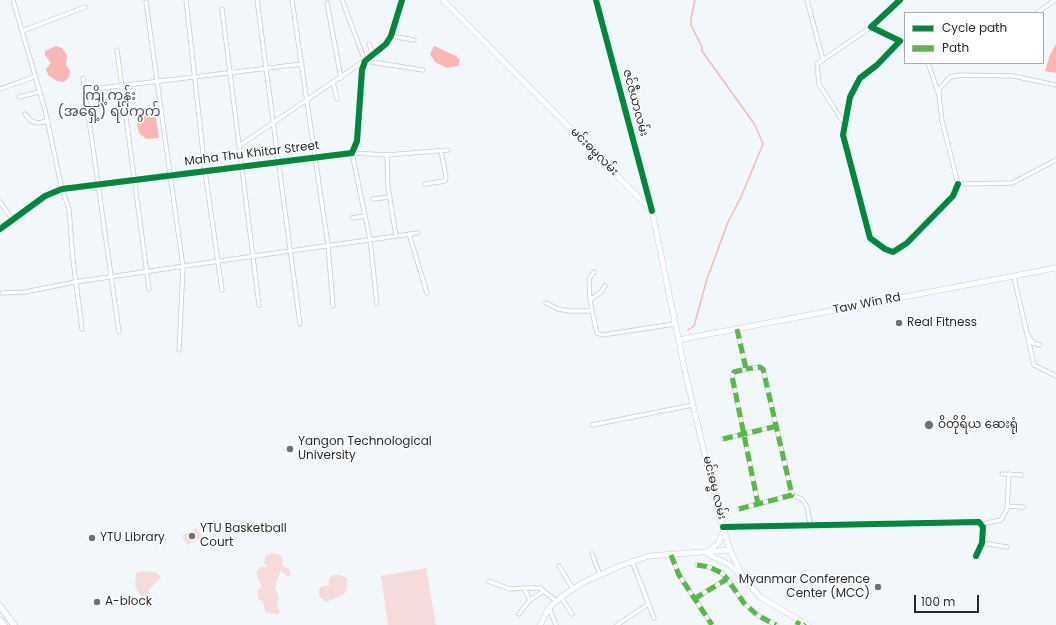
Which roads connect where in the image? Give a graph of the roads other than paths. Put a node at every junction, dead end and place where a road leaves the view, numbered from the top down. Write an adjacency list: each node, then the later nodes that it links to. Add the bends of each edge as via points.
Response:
1 (14, 0): 18 (street)
2 (186, 0): 34 (street)
3 (257, 0): 30 (street)
4 (292, 0): 28 (street)
5 (342, 0): 27 (street)
6 (402, 0): 19 (main road)
7 (443, 0): 71 (main road, မင်းဓမ္မလမ်း)
8 (596, 0): 71 (street, ဇင်ဇီယာလမ်း)
9 (807, 0): 26 (street)
10 (900, 0): 17 (street)
11 (1055, 0): 16 (street)
12 (146, 2): 37 (street)
13 (327, 3): 36 (street)
14 (85, 7): 18 (street)
15 (222, 9): 32 (street)
16 (1037, 12)
17 (871, 27): 21 (street); 26 (street)
18 (22, 30): 33 (street)
19 (391, 36): 20 (street); 25 (main road, via 386,44)
20 (414, 40)
21 (900, 41): 22 (street); 51 (street, via 877,65 860,78 850,97)
22 (904, 43)
23 (369, 44): 25 (street)
24 (117, 50): 40 (street)
25 (373, 54): 27 (main road)
26 (823, 60): 51 (street, via 817,64 819,84)
27 (365, 61): 31 (street); 36 (street); 55 (main road, via 362,70 358,141)
28 (302, 64): 30 (street); 47 (street)
29 (928, 64): 44 (street)
30 (267, 69): 32 (street); 50 (street)
31 (423, 70)
32 (230, 73): 34 (street); 52 (street)
33 (34, 77): 41 (street); 43 (street)
34 (194, 77): 37 (street); 61 (street)
35 (83, 78): 42 (street)
36 (340, 78): 38 (street)
37 (158, 82): 40 (street); 62 (street)
38 (333, 82): 46 (street); 47 (street)
39 (1056, 85): 44 (street, via 1013,76 960,75 950,78 940,88)
40 (122, 86): 42 (street); 63 (street)
41 (0, 89)
42 (85, 90): 64 (street)
43 (39, 92): 45 (street); 49 (street)
44 (939, 95): 66 (street, via 942,121)
45 (19, 97)
46 (337, 99)
47 (307, 101): 50 (street); 57 (street)
48 (25, 114): 49 (street, via 31,121)
49 (48, 121): 67 (street)
50 (273, 123): 52 (street); 59 (street)
51 (844, 125): 66 (street, via 843,135 870,238 890,252 907,243 953,196)
52 (240, 146): 60 (street)
53 (448, 150): 54 (street)
54 (441, 151): 56 (street); 65 (street, via 446,176 444,181)
55 (352, 153): 56 (street); 57 (main road, Maha Thu Khitar Street); 72 (street)
56 (386, 155): 68 (street)
57 (314, 156): 59 (main road, Maha Thu Khitar Street); 80 (street)
58 (1056, 160): 66 (street, via 1012,183)
59 (278, 162): 60 (main road, Maha Thu Khitar Street); 81 (street)
60 (242, 166): 61 (main road, Maha Thu Khitar Street); 82 (street)
61 (205, 171): 62 (main road, Maha Thu Khitar Street); 83 (street)
62 (170, 175): 63 (main road, Maha Thu Khitar Street); 84 (street)
63 (134, 180): 64 (main road, Maha Thu Khitar Street); 86 (street)
64 (98, 184): 67 (main road, Maha Thu Khitar Street); 89 (street)
65 (425, 184)
66 (958, 184)
67 (62, 189): 74 (main road, Maha Thu Khitar Street, via 45,196); 90 (street, via 69,209)
68 (390, 197): 69 (street); 78 (street)
69 (373, 199)
70 (0, 202): 74 (street)
71 (652, 211): 103 (main road)
72 (365, 216): 73 (street); 79 (street)
73 (352, 218)
74 (12, 219): 75 (main road, Maha Thu Khitar Street)
75 (0, 229)
76 (418, 233): 77 (street)
77 (409, 234): 78 (street); 95 (street)
78 (396, 236): 79 (street)
79 (370, 240): 80 (street); 98 (street)
80 (328, 245): 81 (street); 100 (street)
81 (290, 251): 82 (street); 102 (street)
82 (253, 256): 83 (street); 99 (street)
83 (219, 260): 84 (street); 93 (street)
84 (183, 267): 86 (street); 110 (street)
85 (1056, 268): 88 (main road, Taw Win Rd)
86 (147, 272): 89 (street); 92 (street)
87 (594, 272): 96 (street, via 589,279)
88 (1014, 276): 105 (main road, Taw Win Rd); 107 (street)
89 (111, 277): 90 (street); 106 (street)
90 (75, 282): 94 (street, via 25,292); 104 (street)
91 (605, 286): 96 (street)
92 (149, 289)
93 (222, 290)
94 (2, 293)
95 (427, 293)
96 (590, 300): 101 (street)
97 (546, 303): 101 (street, via 558,309)
98 (377, 304)
99 (259, 305)
100 (333, 306)
101 (592, 311): 103 (street, via 597,333 602,335)
102 (300, 324)
103 (675, 324): 108 (main road)
104 (82, 329)
105 (736, 330): 108 (main road, Taw Win Rd); 111 (street)
106 (119, 332)
107 (1027, 332): 109 (street, via 1033,343); 112 (street, via 1034,365)
108 (678, 340): 113 (main road, မင်းဓမ္မ လမ်း)
109 (1040, 345)
110 (179, 350)
111 (746, 369): 115 (street, via 763,369); 116 (street, via 734,372 732,376)
112 (1056, 376)
113 (693, 405): 114 (street); 128 (main road, မင်းဓမ္မ လမ်း)
114 (592, 425)
115 (777, 426): 116 (street); 121 (street)
116 (744, 434): 117 (street); 122 (street)
117 (723, 440)
118 (1002, 474): 119 (street)
119 (1009, 474): 120 (street); 123 (street)
120 (1022, 475)
121 (792, 495): 122 (street); 126 (street, via 802,500 807,507)
122 (758, 504): 125 (street)
123 (1007, 506): 124 (street); 127 (street, via 1001,520)
124 (1024, 507)
125 (739, 509)
126 (810, 524): 127 (street); 128 (street)
127 (982, 524): 129 (street)
128 (723, 528): 131 (main road, မင်းဓမ္မ လမ်း); 132 (main road, via 719,542)
129 (982, 543): 130 (street); 135 (street)
130 (1007, 547)
131 (730, 550): 132 (main road); 140 (main road, မင်းဓမ္မ လမ်း)
132 (706, 553): 134 (main road); 140 (main road, via 730,565)
133 (592, 554): 139 (street)
134 (671, 555): 136 (main road, via 649,556); 147 (street, via 679,575)
135 (976, 556)
136 (632, 561): 139 (main road); 150 (street)
137 (697, 565): 141 (street, via 722,573)
138 (559, 566): 144 (street)
139 (600, 575): 144 (main road)
140 (743, 577): 157 (main road, မင်းဓမ္မ လမ်း, via 760,597)
141 (727, 579): 147 (street); 164 (street, via 744,603 757,615)
142 (488, 581): 143 (street, via 510,589)
143 (524, 588): 145 (street, via 534,587); 148 (street)
144 (573, 589): 146 (main road)
145 (544, 591): 148 (street); 149 (street)
146 (561, 597): 149 (main road); 154 (street)
147 (694, 599): 163 (street)
148 (530, 600): 153 (street)
149 (556, 601): 152 (main road)
150 (647, 604): 155 (street); 162 (street)
151 (0, 606): 159 (main road)
152 (549, 608): 160 (main road); 161 (street)
153 (519, 614)
154 (572, 614)
155 (654, 618)
156 (0, 620): 158 (main road)
157 (798, 623): 165 (main road, မင်းဓမ္မ လမ်း)
158 (4, 625)
159 (14, 625)
160 (540, 625)
161 (556, 625)
162 (617, 625)
163 (712, 625)
164 (776, 625)
165 (806, 625)

